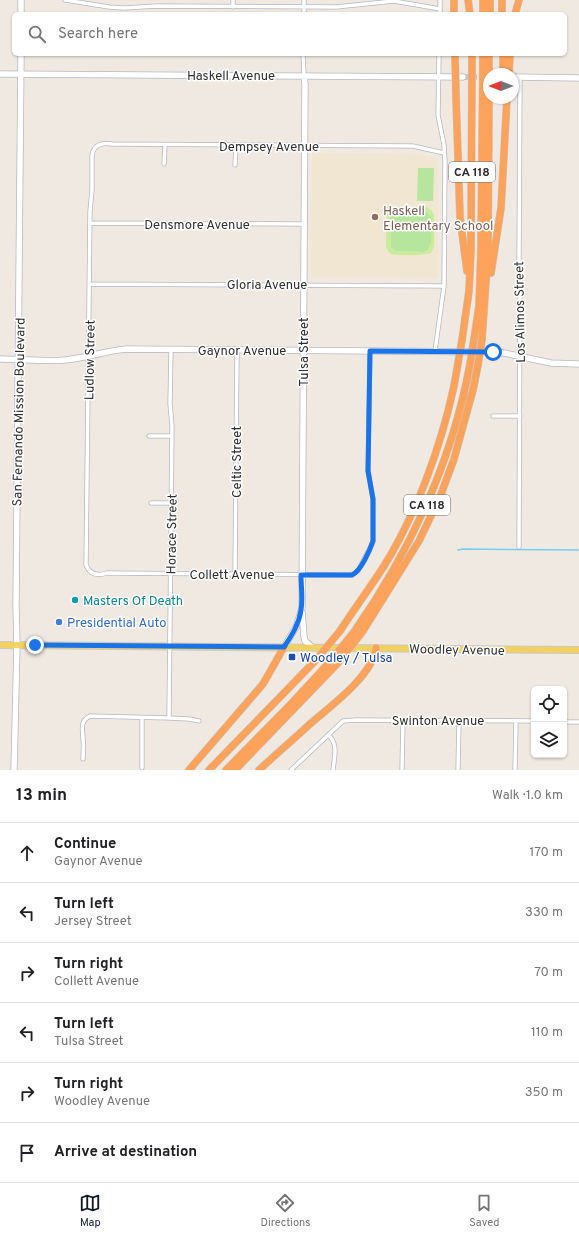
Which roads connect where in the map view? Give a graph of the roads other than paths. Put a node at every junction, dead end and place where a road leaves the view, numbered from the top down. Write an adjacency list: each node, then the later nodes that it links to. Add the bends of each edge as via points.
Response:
1 (21, 0): 19 (main road)
2 (65, 0): 14 (street)
3 (168, 0): 15 (street)
4 (233, 0): 16 (street)
5 (304, 0): 17 (street)
6 (440, 0): 18 (street)
7 (454, 0): 21 (highway)
8 (468, 0): 22 (highway)
9 (472, 0): 23 (highway)
10 (483, 0): 24 (highway)
11 (490, 0): 25 (highway)
12 (502, 0): 26 (highway)
13 (519, 0): 27 (highway)
14 (92, 2): 15 (street, via 116,8)
15 (168, 6): 16 (street)
16 (233, 7): 17 (street)
17 (304, 7): 18 (street, via 343,7 394,1); 20 (street)
18 (440, 9)
19 (21, 12)
20 (304, 12)
21 (454, 12)
22 (471, 12)
23 (471, 12)
24 (483, 12)
25 (490, 12)
26 (502, 12)
27 (516, 12)
28 (21, 56): 41 (main road, San Fernando Mission Boulevard)
29 (303, 56): 42 (street, Tulsa Street)
30 (439, 56): 44 (street)
31 (455, 56): 64 (highway, bridge, via 460,217)
32 (472, 56): 64 (highway, CA 118)
33 (483, 56): 110 (highway, CA 118, bridge, via 482,250 479,306 467,380 450,444 428,503 400,560 354,632 290,705)
34 (489, 56): 37 (highway)
35 (503, 56): 38 (highway)
36 (510, 56): 39 (highway)
37 (489, 68)
38 (503, 68)
39 (513, 68)
40 (0, 74): 41 (main road, Haskell Avenue)
41 (21, 74): 42 (main road, Haskell Avenue); 73 (main road, San Fernando Mission Boulevard)
42 (304, 76): 44 (main road, Haskell Avenue); 54 (main road, Tulsa Street)
43 (519, 76): 46 (main road)
44 (438, 77): 45 (main road, Haskell Avenue); 56 (street, via 438,115)
45 (463, 77)
46 (579, 78)
47 (489, 104): 65 (highway, CA 118, via 488,252)
48 (504, 104): 51 (highway)
49 (507, 104): 51 (highway)
50 (515, 104): 71 (street, Los Alimos Street)
51 (505, 141): 65 (highway, via 502,208)
52 (165, 145): 53 (street, Dempsey Avenue); 55 (street, Dempsey Avenue, via 106,143); 57 (street)
53 (236, 146): 54 (street, Dempsey Avenue); 58 (street)
54 (305, 146): 56 (street, Dempsey Avenue, via 413,146); 60 (main road, Tulsa Street)
55 (95, 148): 59 (street, Ludlow Street, via 92,152)
56 (444, 154): 63 (street)
57 (164, 164)
58 (235, 165)
59 (90, 223): 60 (street, Densmore Avenue); 61 (street, Ludlow Street)
60 (304, 224): 62 (main road, Tulsa Street)
61 (89, 284): 62 (street, Gloria Avenue); 72 (street, Ludlow Street)
62 (304, 285): 63 (street, Gloria Avenue); 68 (main road, Tulsa Street)
63 (444, 286): 70 (street)
64 (469, 291): 109 (highway, CA 118, bridge, via 450,406 423,487 403,531 384,565 340,631 315,662)
65 (484, 314): 111 (highway, CA 118, bridge, via 474,390 440,497 419,541 362,631 337,664)
66 (170, 350): 67 (main road, Gaynor Avenue); 72 (main road, Gaynor Avenue, via 116,350); 79 (street, Horace Street)
67 (237, 350): 68 (main road, Gaynor Avenue); 85 (street, Celtic Street)
68 (303, 350): 69 (main road, Gaynor Avenue); 86 (main road, Tulsa Street)
69 (370, 351): 70 (main road, Gaynor Avenue); 86 (street, Collett Avenue, via 368,471 373,499 373,541 358,571 352,575)
70 (435, 352): 71 (main road, Gaynor Avenue, via 493,352)
71 (520, 356): 75 (main road, Gaynor Avenue, via 551,363); 77 (street, Los Alimos Street)
72 (89, 357): 73 (main road, Gaynor Avenue, via 64,360); 83 (street, Ludlow Street, via 86,565)
73 (18, 359): 74 (main road, Gaynor Avenue); 89 (main road, San Fernando Mission Boulevard)
74 (0, 360)
75 (579, 364)
76 (493, 416): 77 (street)
77 (520, 416): 82 (street, Los Alimos Street)
78 (149, 436): 79 (street)
79 (172, 436): 81 (street, Horace Street)
80 (151, 503): 81 (street)
81 (172, 503): 84 (street, Horace Street)
82 (519, 546)
83 (90, 572): 84 (street, Collett Avenue, via 97,575)
84 (171, 574): 85 (street, Collett Avenue); 90 (street, Horace Street)
85 (235, 574): 86 (street, Collett Avenue)
86 (301, 575): 87 (main road, Tulsa Street)
87 (302, 608): 91 (main road, Tulsa Street, via 296,627); 92 (main road, via 304,637)
88 (0, 645): 89 (main road, Woodley Avenue)
89 (17, 645): 90 (main road, Woodley Avenue); 107 (main road, San Fernando Mission Boulevard)
90 (170, 646): 91 (main road, Woodley Avenue); 96 (street, Horace Street)
91 (284, 647): 92 (main road, Woodley Avenue); 108 (highway, via 263,684)
92 (312, 647): 93 (main road, Woodley Avenue)
93 (376, 648): 94 (main road, Woodley Avenue); 112 (highway, via 375,656 355,684)
94 (579, 650)
95 (142, 718): 96 (street); 105 (street, via 94,715 86,718 82,726); 106 (street)
96 (169, 718): 99 (street)
97 (403, 720): 98 (street, Swinton Avenue); 104 (street, Swinton Avenue, via 343,721); 115 (street)
98 (459, 720): 100 (street, Swinton Avenue); 116 (street)
99 (200, 721)
100 (516, 721): 101 (street, Swinton Avenue); 117 (street)
101 (531, 721)
102 (567, 722): 103 (street)
103 (579, 722)
104 (328, 735): 113 (street); 114 (street, via 334,742)
105 (83, 758)
106 (142, 768)
107 (14, 770)
108 (189, 770)
109 (209, 770)
110 (226, 770)
111 (235, 770)
112 (258, 770)
113 (291, 770)
114 (333, 770)
115 (402, 770)
116 (458, 770)
117 (515, 770)

